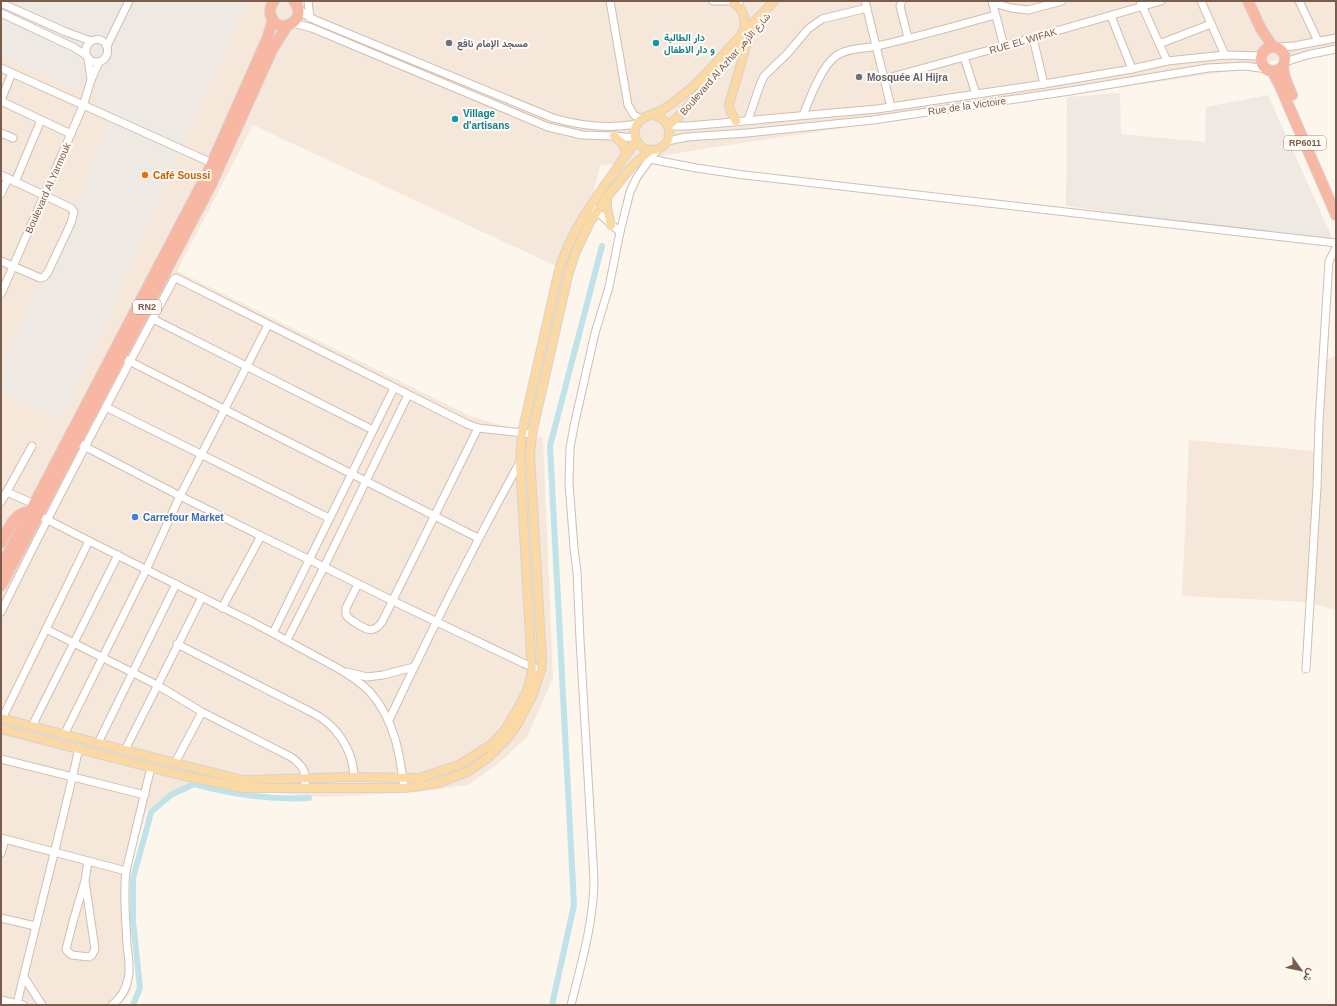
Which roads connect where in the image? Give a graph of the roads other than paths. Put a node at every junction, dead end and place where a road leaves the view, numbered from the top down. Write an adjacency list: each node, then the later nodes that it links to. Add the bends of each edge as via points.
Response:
1 (129, 1): 29 (street)
2 (274, 1): 25 (highway, RN2, via 270,10)
3 (308, 1): 24 (street)
4 (610, 1): 67 (street, via 628,105)
5 (713, 1): 15 (street)
6 (740, 1): 15 (street)
7 (774, 1): 30 (main road, Boulevard Al Azhar شارع الأزهر)
8 (780, 1): 30 (main road, Boulevard Al Azhar شارع الأزهر)
9 (902, 1): 31 (street, via 900,6)
10 (1062, 1): 16 (street, via 1028,10)
11 (1162, 1): 20 (street, RUE EL WIFAK)
12 (1201, 1): 28 (street)
13 (1248, 1): 26 (highway, RP6011)
14 (1299, 1): 36 (street)
15 (733, 2): 30 (main road, via 744,17)
16 (992, 2): 22 (street)
17 (1, 3): 35 (street)
18 (297, 4): 24 (street); 27 (highway, RN2, via 298,16)
19 (866, 4): 39 (street); 65 (street, via 822,19 811,26 764,76)
20 (1142, 4): 23 (street, RUE EL WIFAK); 37 (street)
21 (1, 13): 45 (street, via 79,50)
22 (995, 16): 31 (street); 40 (street)
23 (1111, 16): 32 (street, RUE EL WIFAK); 51 (street)
24 (310, 18): 67 (street, via 553,118 589,126 617,127)
25 (273, 20): 27 (highway, via 279,25); 78 (highway, RN2, via 268,39)
26 (1257, 22): 41 (highway, RP6011); 43 (highway, RP6011)
27 (290, 24): 71 (street, via 312,28 542,125 582,135); 98 (highway, RN2, via 273,48 212,185)
28 (1211, 24): 37 (street); 44 (street)
29 (115, 30): 34 (street); 38 (street)
30 (745, 36): 62 (main road, Boulevard Al Azhar شارع الأزهر, via 695,85 670,105); 66 (main road, via 729,105); 68 (main road, Boulevard Al Azhar شارع الأزهر)
31 (908, 38): 39 (street)
32 (1033, 38): 40 (street, RUE EL WIFAK); 56 (street)
33 (1336, 38): 36 (street)
34 (98, 39): 35 (street); 38 (street)
35 (90, 41): 45 (street, via 86,47)
36 (1318, 41): 41 (street)
37 (1159, 44): 47 (street)
38 (107, 46): 48 (street, via 106,57)
39 (876, 46): 54 (street); 63 (street, via 836,56 820,76)
40 (1004, 46): 46 (street, RUE EL WIFAK)
41 (1275, 47): 43 (highway, via 1267,48); 49 (highway, RP6011, via 1284,54)
42 (1336, 49): 49 (street, via 1307,54)
43 (1262, 54): 44 (street, Rue de la Victoire); 52 (highway, RP6011, via 1262,63)
44 (1225, 55): 47 (street, Rue de la Victoire)
45 (87, 57): 48 (street, via 91,61); 55 (street, Boulevard Al Yarmouk)
46 (964, 57): 54 (street, RUE EL WIFAK); 57 (street)
47 (1167, 61): 51 (street, Rue de la Victoire)
48 (99, 62): 55 (street, Boulevard Al Yarmouk)
49 (1284, 64): 52 (highway, via 1276,71); 61 (highway, RP6011)
50 (1, 68): 53 (street)
51 (1132, 69): 56 (street, Rue de la Victoire)
52 (1269, 70): 61 (highway, RP6011); 74 (street, Rue de la Victoire, via 1245,66 1201,69 879,120 687,137)
53 (12, 73): 58 (street); 59 (street)
54 (884, 79): 60 (street)
55 (91, 80): 59 (street, Boulevard Al Yarmouk)
56 (1044, 84): 57 (street, Rue de la Victoire)
57 (976, 94): 60 (street, Rue de la Victoire)
58 (1, 100): 64 (street)
59 (84, 106): 70 (street, Boulevard Al Yarmouk); 78 (street)
60 (890, 107): 63 (street, Rue de la Victoire)
61 (1293, 108): 81 (highway, RP6011)
62 (651, 115): 67 (main road); 68 (main road, via 663,119)
63 (803, 115): 65 (street, Rue de la Victoire)
64 (41, 120): 70 (street); 80 (street)
65 (748, 120): 66 (street, Rue de la Victoire)
66 (736, 121): 68 (street, Rue de la Victoire)
67 (639, 122): 73 (main road, via 635,131)
68 (668, 126): 74 (main road)
69 (1, 133): 72 (street)
70 (71, 134): 83 (street, Boulevard Al Yarmouk)
71 (614, 136): 73 (street); 76 (main road, via 623,144)
72 (13, 138)
73 (636, 139): 75 (main road, via 642,147); 76 (main road)
74 (667, 141): 75 (main road)
75 (655, 149): 77 (street); 84 (main road, via 629,169)
76 (626, 155): 86 (main road)
77 (650, 159): 90 (street, via 630,192); 91 (street, via 744,175)
78 (212, 163): 117 (highway, RN2)
79 (1, 175): 80 (street)
80 (12, 180): 82 (street); 83 (street)
81 (1328, 188): 85 (highway, RP6011); 88 (highway, RP6011)
82 (1, 194)
83 (44, 196): 94 (street, Boulevard Al Yarmouk); 94 (street, via 71,208 74,212 71,223 44,277 40,278)
84 (607, 197): 87 (main road); 89 (main road)
85 (1336, 198)
86 (590, 204): 87 (street); 106 (main road, via 569,241 561,263)
87 (597, 212): 89 (street); 107 (main road, via 571,265)
88 (1336, 215)
89 (611, 225): 90 (street)
90 (620, 232): 184 (street, via 570,448 569,483 577,572 594,879 594,897)
91 (1336, 243)
92 (1336, 248): 147 (street, via 1329,261)
93 (1, 261): 94 (street)
94 (13, 266): 95 (street, Boulevard Al Yarmouk)
95 (1, 293)
96 (153, 319): 97 (street, via 176,278); 98 (street); 99 (street)
97 (268, 325): 99 (street); 100 (street)
98 (125, 360): 102 (street); 103 (street); 108 (highway, RN2)
99 (247, 367): 103 (street); 105 (street)
100 (394, 388): 101 (street); 105 (street)
101 (408, 395): 104 (street); 113 (street)
102 (106, 407): 108 (street); 110 (street)
103 (225, 410): 110 (street); 112 (street)
104 (478, 428): 106 (street); 118 (street)
105 (373, 430): 112 (street)
106 (522, 433): 107 (street); 111 (main road)
107 (532, 434): 148 (main road, via 530,455)
108 (81, 445): 115 (street); 117 (highway, RN2)
109 (32, 446): 114 (street)
110 (202, 454): 115 (street); 119 (street)
111 (520, 462): 123 (street); 146 (main road)
112 (351, 474): 113 (street); 119 (street)
113 (366, 481): 118 (street); 129 (street)
114 (7, 492): 116 (street); 117 (street)
115 (180, 496): 121 (street); 130 (street)
116 (1, 502)
117 (37, 513): 120 (highway, via 20,514); 124 (street); 128 (highway, RN2); 133 (highway, RN2); 137 (street)
118 (435, 516): 123 (street); 135 (street)
119 (330, 518): 127 (street)
120 (10, 527): 122 (street); 125 (highway)
121 (261, 536): 127 (street); 136 (street)
122 (1, 538)
123 (478, 538): 138 (street)
124 (89, 541): 126 (street); 139 (street)
125 (1, 543)
126 (118, 555): 130 (street); 142 (street)
127 (309, 560): 129 (street); 140 (street)
128 (1, 567)
129 (324, 567): 132 (street); 141 (street)
130 (146, 570): 131 (street); 144 (street)
131 (176, 584): 134 (street); 150 (street)
132 (358, 584): 135 (street); 135 (street, via 346,608 346,615 366,629 375,629 379,626)
133 (1, 586)
134 (202, 597): 136 (street); 143 (street)
135 (393, 601): 138 (street)
136 (222, 608): 140 (street)
137 (1, 612)
138 (437, 623): 145 (street); 146 (street)
139 (46, 629): 142 (street); 153 (street)
140 (273, 633): 141 (street)
141 (287, 640): 149 (street)
142 (73, 643): 144 (street); 155 (street)
143 (177, 644): 151 (street); 165 (street, via 324,719 336,730 344,743)
144 (102, 658): 150 (street); 157 (street)
145 (414, 667): 149 (street, via 367,677); 154 (street)
146 (532, 667): 148 (street); 167 (main road, via 528,688 521,703 504,731 492,744 452,768 419,778)
147 (1306, 669)
148 (541, 670): 169 (main road, via 532,697 517,725 489,757 466,773 439,783)
149 (343, 671): 154 (street, via 370,692)
150 (132, 673): 151 (street); 158 (street)
151 (157, 685): 152 (street); 160 (street)
152 (202, 712): 162 (street); 166 (street, via 291,757 305,771)
153 (1, 719): 155 (main road)
154 (389, 720): 167 (street, via 398,748)
155 (32, 726): 157 (main road)
156 (1, 729): 159 (main road)
157 (64, 735): 158 (main road)
158 (98, 744): 160 (main road)
159 (79, 748): 163 (main road); 164 (street)
160 (125, 750): 162 (main road)
161 (1, 759): 164 (street)
162 (175, 763): 166 (main road, via 243,780)
163 (151, 767): 168 (main road, via 242,788); 170 (street)
164 (72, 777): 170 (street); 172 (street)
165 (354, 777): 166 (main road); 167 (main road)
166 (306, 778): 168 (street)
167 (403, 778): 169 (street)
168 (304, 788): 169 (main road)
169 (404, 788)
170 (145, 796): 175 (street)
171 (3, 839): 172 (street); 173 (street)
172 (55, 852): 174 (street); 178 (street)
173 (1, 854)
174 (88, 861): 175 (street); 176 (street)
175 (126, 871): 183 (street, via 124,897 128,979 120,998)
176 (86, 881): 176 (street, via 66,949 72,955 89,956 95,949)
177 (1, 918): 178 (street)
178 (35, 926): 179 (street)
179 (24, 977): 181 (street); 182 (street)
180 (1, 1000): 181 (street)
181 (20, 1004)
182 (42, 1005)
183 (112, 1005)
184 (570, 1005)

